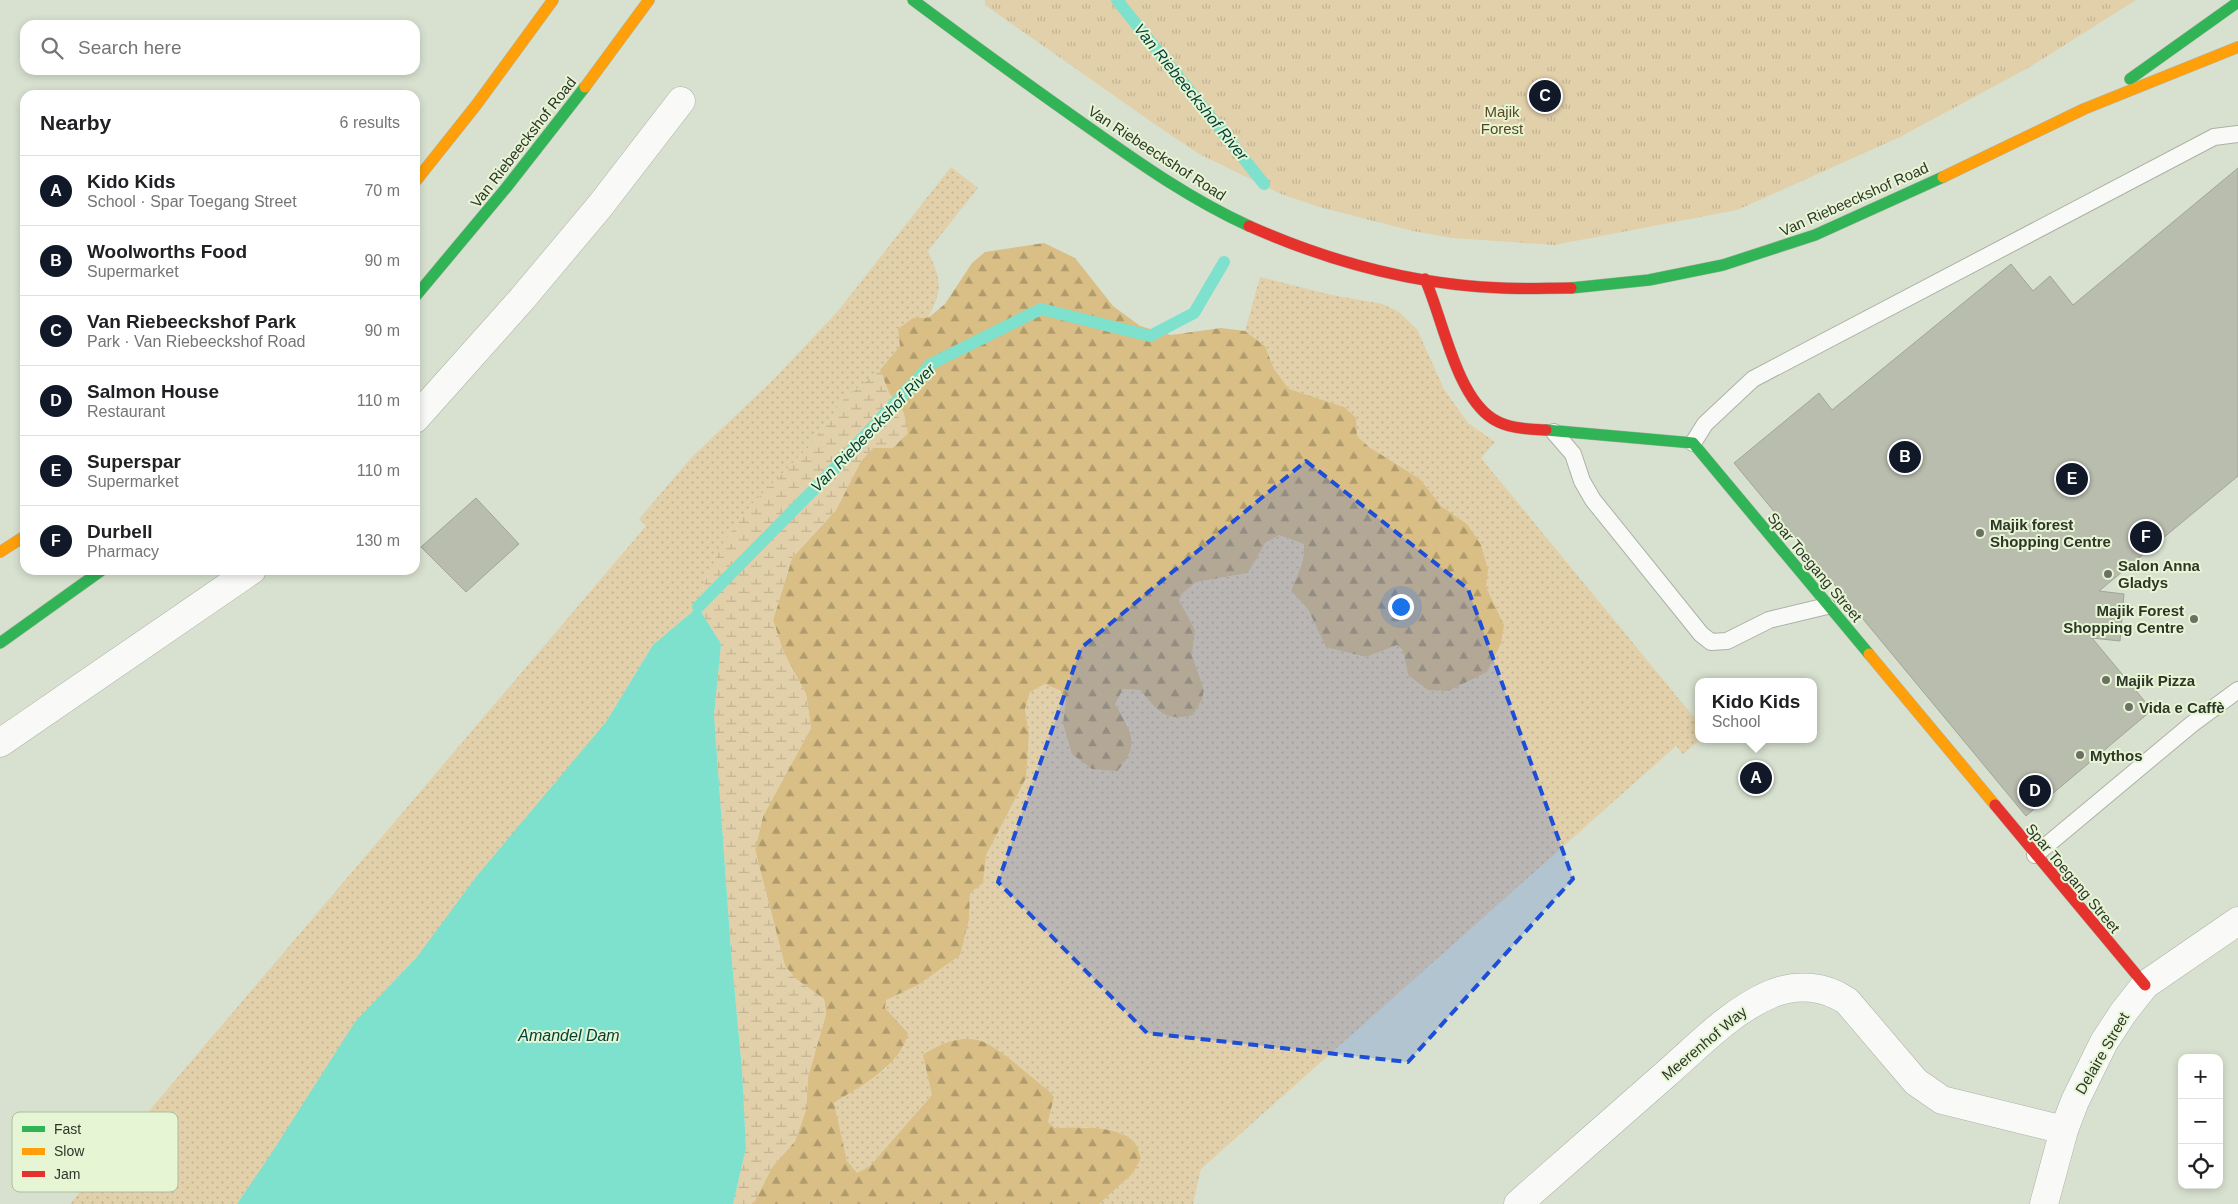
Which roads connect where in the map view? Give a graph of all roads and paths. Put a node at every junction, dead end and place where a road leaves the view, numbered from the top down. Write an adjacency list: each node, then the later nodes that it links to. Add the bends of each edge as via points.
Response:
1 (553, 0): 9 (street)
2 (648, 0): 11 (street, Van Riebeeckshof Road, via 522,170)
3 (913, 0): 10 (street, Van Riebeeckshof Road, via 1085,125 1210,208 1280,240 1350,264)
4 (2238, 2): 7 (street, Van Riebeeckshof Road)
5 (2238, 47): 7 (street, Van Riebeeckshof Road)
6 (681, 102): 12 (street, via 600,206)
7 (2095, 105): 10 (street, Van Riebeeckshof Road, via 1799,242 1709,269 1640,283 1584,289 1508,289)
8 (2238, 134): 14 (lane, via 2214,137 1753,379 1705,424)
9 (420, 176)
10 (1425, 279): 13 (street, via 1461,379 1476,402 1493,419 1515,428)
11 (420, 291)
12 (420, 413)
13 (1554, 432): 14 (street); 19 (lane, via 1573,454 1582,481 1593,500 1701,634 1711,642 1727,641 1769,620)
14 (1693, 444): 19 (street, Spar Toegang Street)
15 (20, 539): 16 (street)
16 (0, 552)
17 (95, 575): 20 (street)
18 (245, 575): 22 (street)
19 (1827, 606): 23 (street, Spar Toegang Street)
20 (0, 642)
21 (2238, 690): 23 (lane)
22 (0, 743)
23 (2034, 855): 25 (street, Spar Toegang Street)
24 (2238, 921): 25 (street, Delaire Street)
25 (2144, 985): 26 (street, Delaire Street, via 2104,1042)
26 (2064, 1130): 27 (street, Meerenhof Way, via 1942,1100 1916,1082 1847,1001 1816,987 1796,988 1773,993 1731,1017); 28 (street, Delaire Street)
27 (1518, 1204)
28 (2044, 1204)

